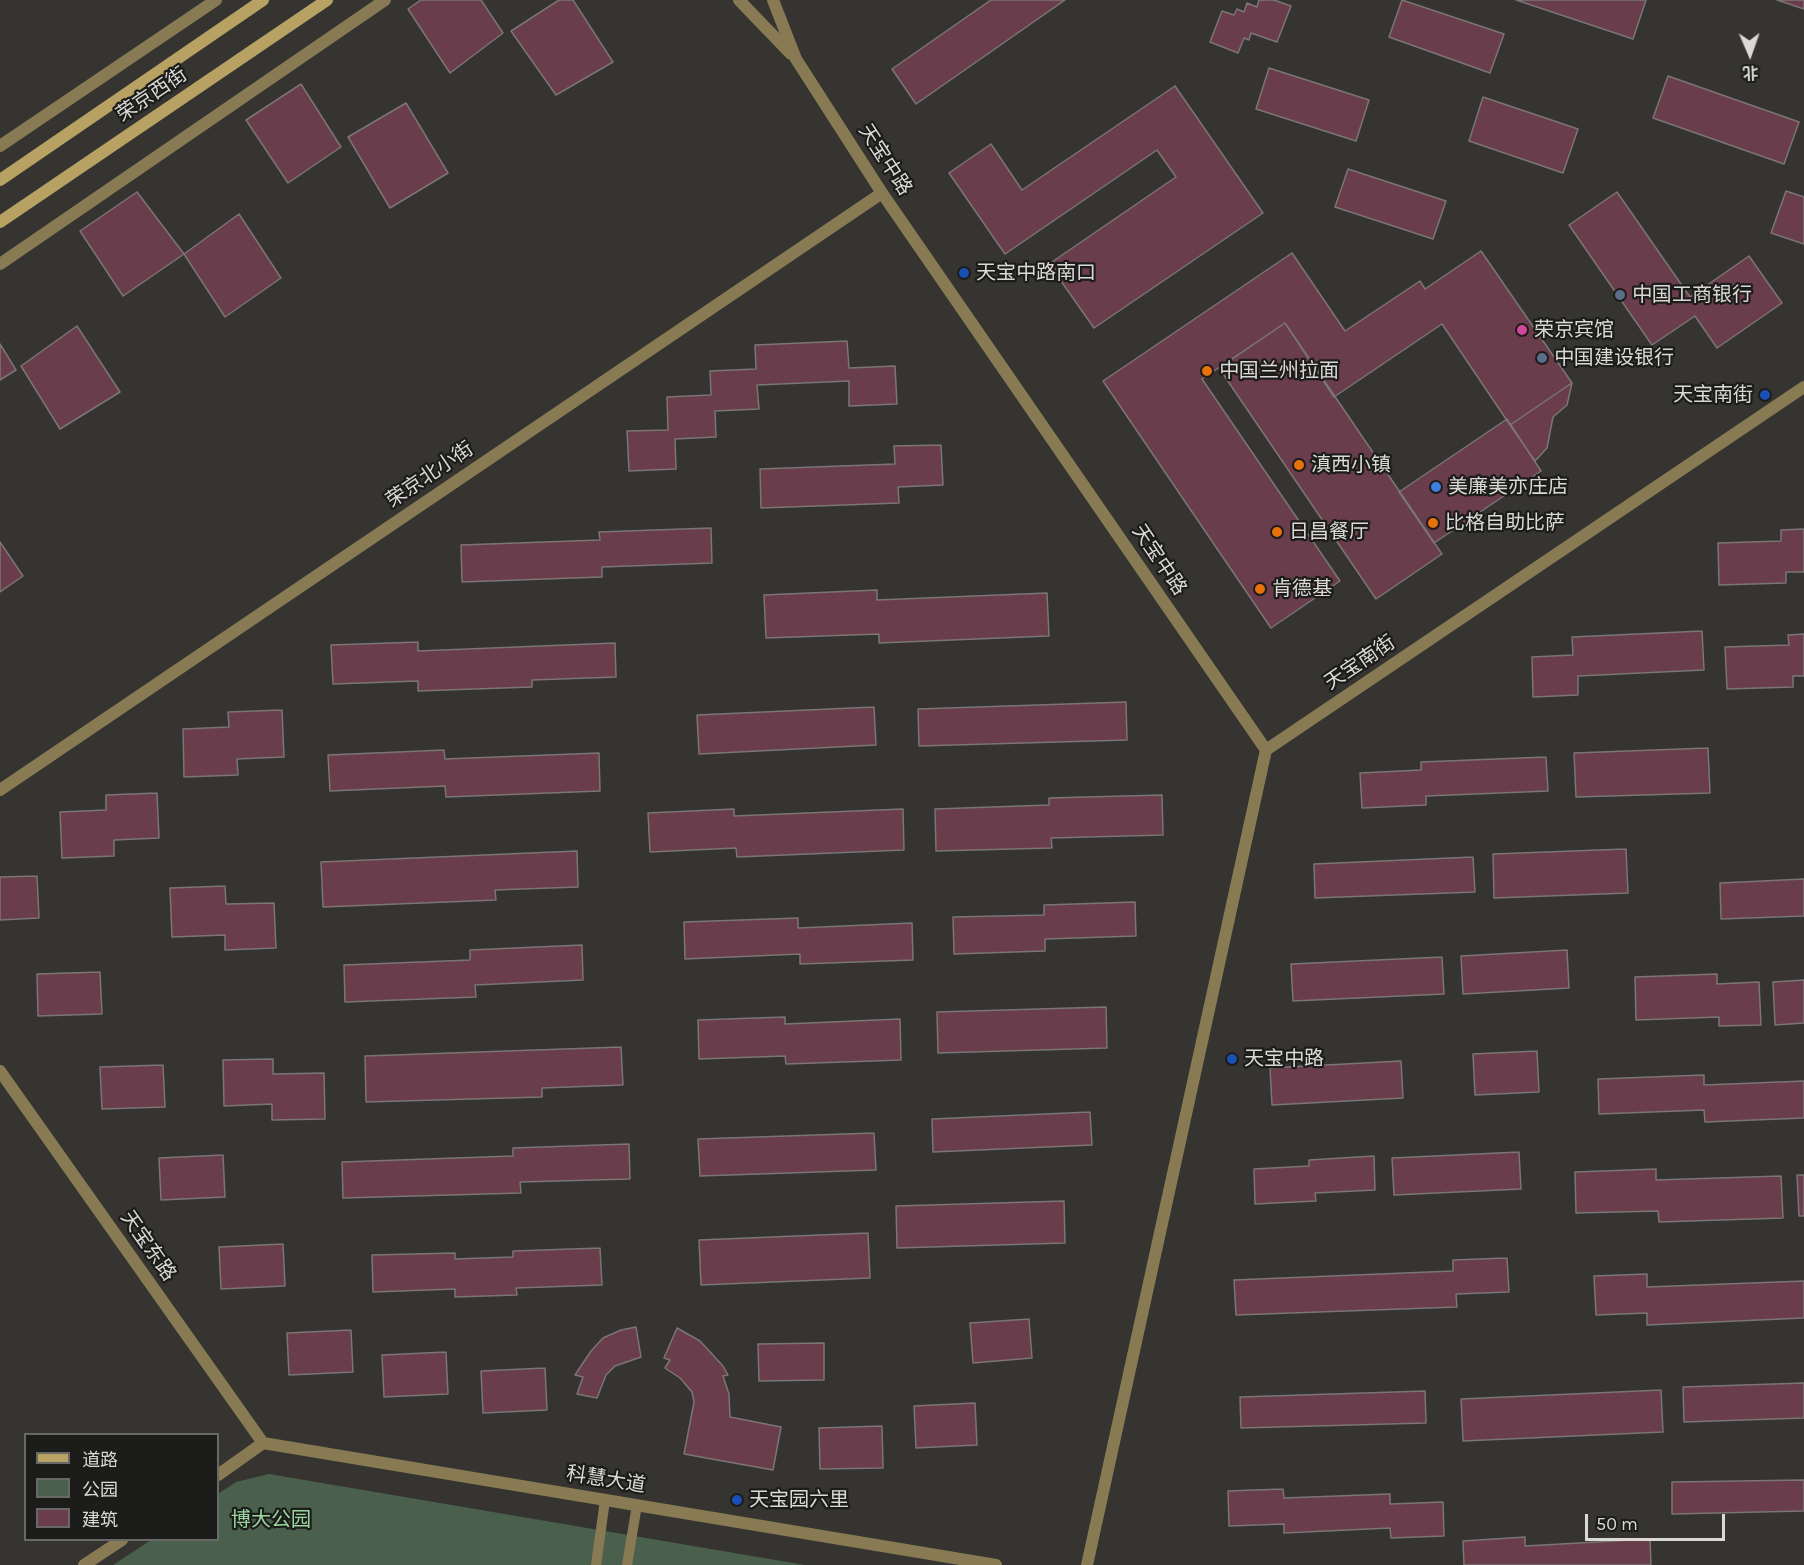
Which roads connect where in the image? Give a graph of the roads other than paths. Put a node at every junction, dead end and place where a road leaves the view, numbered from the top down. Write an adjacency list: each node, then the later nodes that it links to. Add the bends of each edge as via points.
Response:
1 (216, 0): 8 (street)
2 (263, 0): 9 (main road, 荣京西街)
3 (327, 0): 11 (main road, 荣京西街)
4 (386, 0): 12 (street)
5 (739, 0): 7 (street, 天宝中路)
6 (773, 0): 7 (street, 天宝中路)
7 (796, 59): 10 (street, 天宝中路)
8 (0, 146)
9 (0, 180)
10 (882, 193): 14 (street, 天宝中路); 15 (street, 荣京北小街)
11 (0, 222)
12 (0, 264)
13 (1804, 387): 14 (street, 天宝南街)
14 (1266, 750): 26 (street)
15 (0, 790)
16 (0, 1071): 17 (street, 天宝东路)
17 (263, 1443): 18 (street); 19 (street, 科慧大道)
18 (219, 1473)
19 (605, 1500): 20 (street, 科慧大道); 23 (street)
20 (637, 1505): 24 (street); 25 (street, 科慧大道)
21 (119, 1541): 22 (street)
22 (84, 1565)
23 (596, 1565)
24 (627, 1565)
25 (996, 1565)
26 (1087, 1565)

